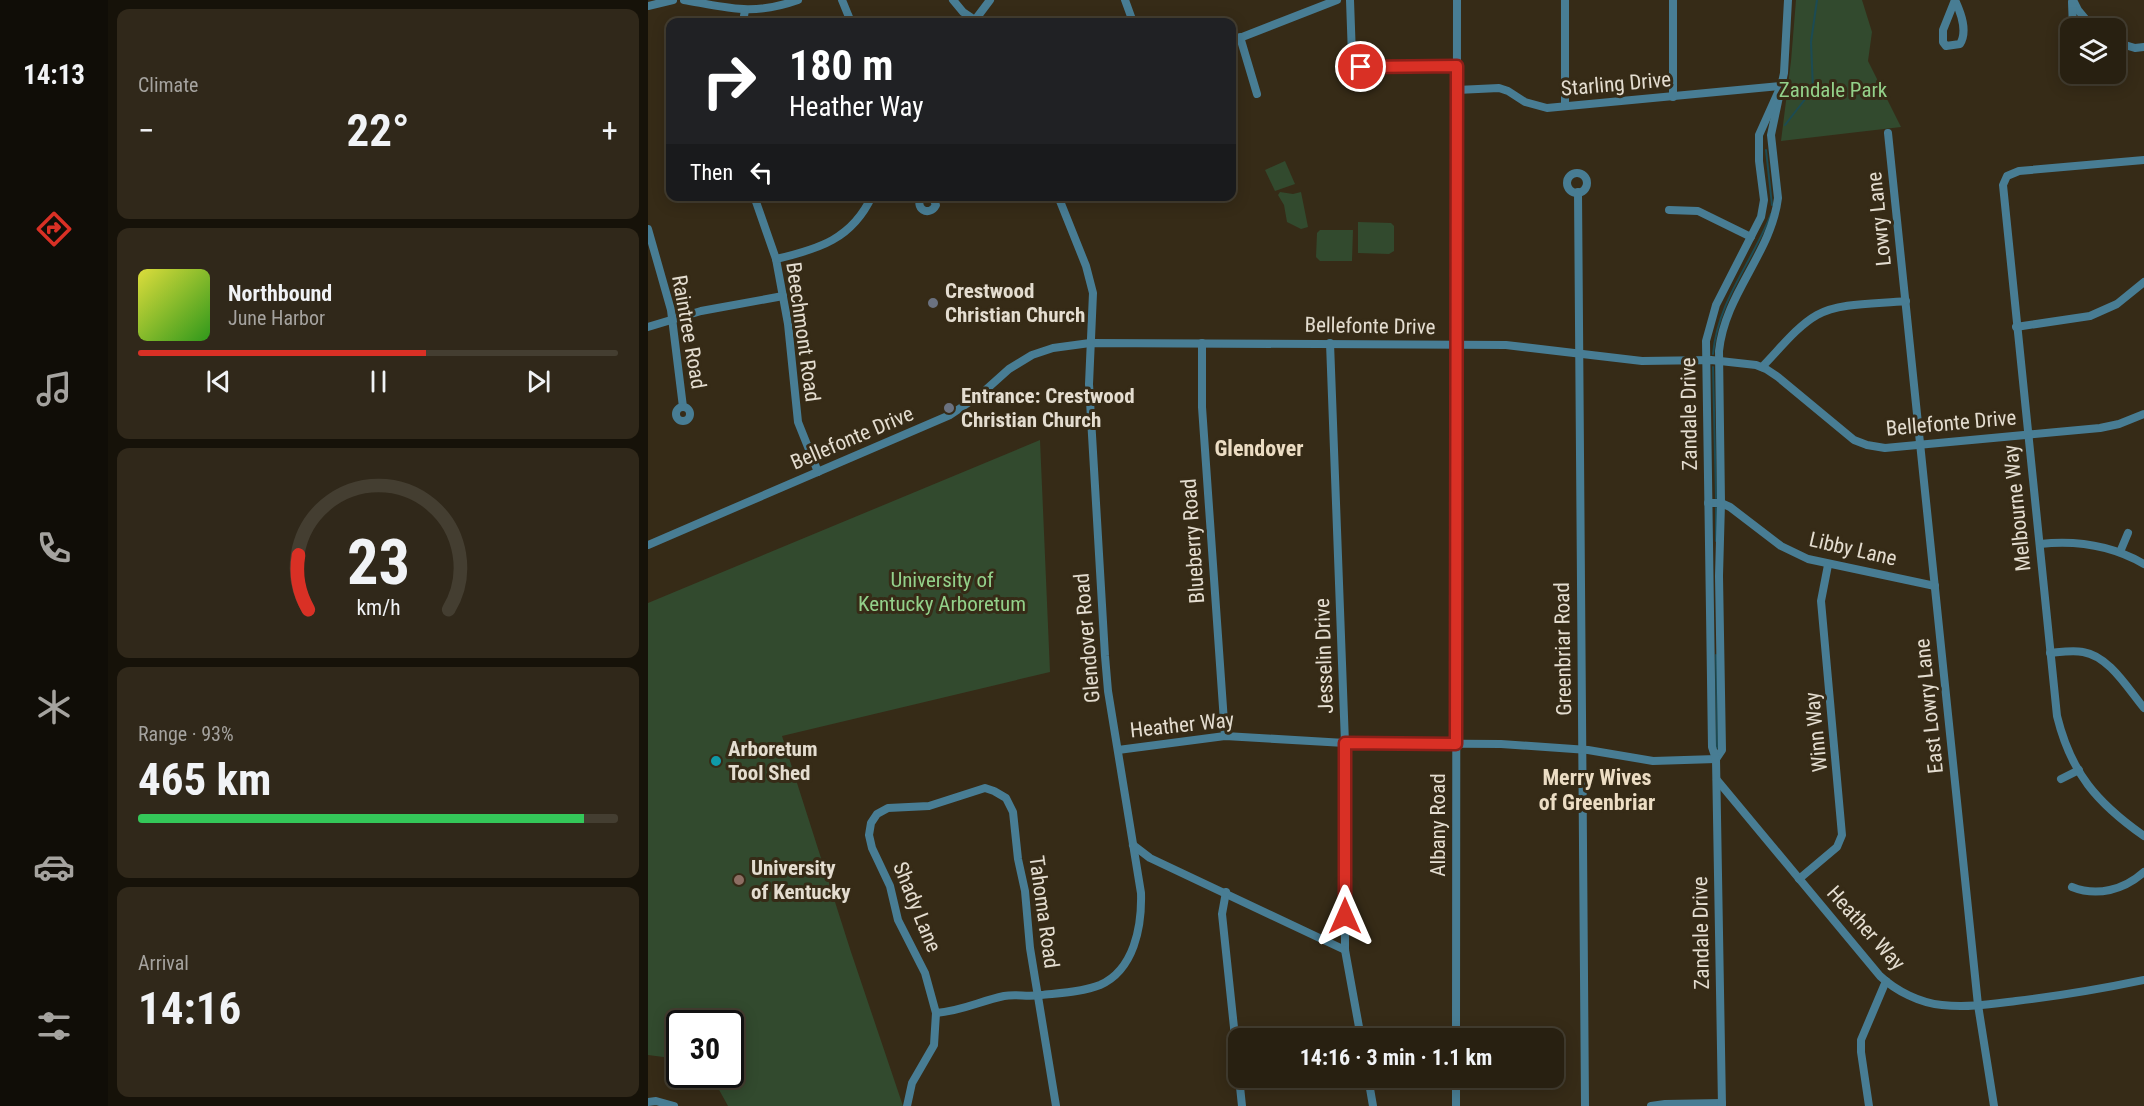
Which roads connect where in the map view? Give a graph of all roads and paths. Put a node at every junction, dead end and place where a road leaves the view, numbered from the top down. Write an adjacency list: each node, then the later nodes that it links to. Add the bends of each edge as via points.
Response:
1 (673, 0): 16 (street)
2 (684, 0): 17 (street)
3 (798, 0): 17 (street)
4 (842, 0): 19 (street)
5 (953, 0): 20 (street)
6 (990, 0): 21 (street)
7 (1125, 0): 22 (street)
8 (1337, 0): 25 (street)
9 (1350, 0): 28 (street, via 1352,56 1357,66)
10 (1457, 0): 28 (street, Albany Road)
11 (1565, 0): 33 (street)
12 (1673, 0): 32 (street)
13 (1788, 0): 29 (street, Zandale Drive)
14 (1955, 0): 14 (street, via 1942,30 1946,45 1960,44 1963,39 1963,22)
15 (2073, 0): 23 (street); 24 (street)
16 (648, 6)
17 (745, 10): 18 (street)
18 (743, 18)
19 (849, 18)
20 (972, 18)
21 (978, 18)
22 (1132, 18)
23 (2073, 18)
24 (2085, 18)
25 (1236, 39): 31 (street)
26 (2126, 45): 27 (street)
27 (2144, 47)
28 (1457, 66): 30 (street, Albany Road)
29 (1781, 86): 32 (street, Starling Drive); 44 (street, Zandale Drive, via 1759,135 1764,207); 58 (street, Zandale Drive, via 1772,135 1778,198 1774,220 1727,314)
30 (1457, 90): 33 (street, Starling Drive, via 1499,88 1539,106); 55 (street, Albany Road)
31 (1257, 94)
32 (1673, 97): 33 (street, Starling Drive)
33 (1565, 106)
34 (1888, 133): 48 (street, Lowry Lane)
35 (2144, 160): 51 (street, Melbourne Way, via 2019,171 2005,178 2002,185)
36 (1578, 192): 56 (street, Greenbriar Road)
37 (756, 201): 45 (street, Beechmont Road)
38 (869, 201): 45 (street, via 859,218 834,240)
39 (920, 201): 40 (street, via 922,211 930,212 936,205)
40 (934, 201)
41 (1060, 201): 52 (street, Glendover Road, via 1091,284)
42 (1669, 210): 44 (street, via 1698,211)
43 (648, 229): 49 (street, Raintree Road)
44 (1751, 237): 57 (street, Zandale Drive, via 1713,313)
45 (776, 259): 47 (street, Beechmont Road)
46 (2144, 282): 51 (street, via 2117,304 2090,316)
47 (783, 296): 49 (street); 64 (street, Beechmont Road, via 798,422)
48 (1906, 301): 59 (street, via 1825,311 1810,319); 63 (street, East Lowry Lane)
49 (672, 320): 50 (street); 60 (street, Raintree Road)
50 (648, 327)
51 (2016, 327): 62 (street, Melbourne Way)
52 (1090, 343): 53 (street, Bellefonte Drive); 64 (street, Bellefonte Drive, via 1032,355 950,415); 79 (street, Glendover Road, via 1104,656)
53 (1202, 343): 54 (street, Bellefonte Drive); 76 (street, Blueberry Road, via 1202,407)
54 (1329, 343): 55 (street, Bellefonte Drive); 77 (street, Jesselin Drive)
55 (1457, 345): 56 (street, Bellefonte Drive, via 1506,345); 78 (street, Albany Road)
56 (1578, 353): 57 (street, Bellefonte Drive, via 1655,362); 80 (street, Greenbriar Road)
57 (1705, 360): 58 (street, Bellefonte Drive); 65 (street, Zandale Drive)
58 (1719, 362): 59 (street, Bellefonte Drive); 66 (street, Zandale Drive)
59 (1762, 367): 63 (street, Bellefonte Drive, via 1861,444 1885,448)
60 (683, 407)
61 (2144, 414): 62 (street, Bellefonte Drive, via 2100,428)
62 (2028, 435): 63 (street, Bellefonte Drive); 68 (street, Melbourne Way)
63 (1920, 445): 73 (street, East Lowry Lane)
64 (818, 472): 69 (street, Bellefonte Drive)
65 (1708, 503): 66 (street, Libby Lane); 81 (street, Zandale Drive, via 1712,747)
66 (1721, 504): 72 (street, Libby Lane, via 1790,551); 81 (street, Zandale Drive, via 1722,750)
67 (2128, 533): 70 (street)
68 (2040, 544): 70 (street, via 2079,542); 74 (street, Melbourne Way)
69 (648, 545)
70 (2120, 552): 71 (street)
71 (2144, 564)
72 (1828, 565): 73 (street, Libby Lane); 89 (street, Winn Way, via 1821,601 1842,835 1837,847)
73 (1935, 586): 96 (street, East Lowry Lane)
74 (2050, 653): 75 (street, via 2080,651 2097,657); 82 (street, Melbourne Way, via 2060,728)
75 (2144, 708)
76 (1225, 735): 77 (street, Heather Way); 79 (street, Heather Way)
77 (1345, 743): 78 (street, Heather Way); 92 (street, Jesselin Drive)
78 (1456, 744): 80 (street, Heather Way); 100 (street, Albany Road)
79 (1118, 750): 87 (street, Glendover Road)
80 (1582, 750): 81 (street, Heather Way, via 1653,760); 112 (street, Greenbriar Road)
81 (1716, 759): 84 (street, Zandale Drive)
82 (2079, 770): 83 (street); 86 (street, Melbourne Way, via 2106,807)
83 (2061, 779)
84 (1717, 780): 89 (street, Heather Way); 105 (street, Zandale Drive)
85 (937, 804): 95 (street, Tahoma Road, via 985,788 1000,794 1010,804); 97 (street, Shady Lane, via 884,810 873,819 869,836 890,886 897,920 925,973)
86 (2144, 836)
87 (1133, 844): 91 (street, via 1150,858); 95 (street, Glendover Road, via 1142,903 1129,957 1116,975 1101,985)
88 (2144, 872): 90 (street, via 2109,891 2089,893)
89 (1799, 879): 94 (street, Heather Way)
90 (2072, 887)
91 (1226, 892): 92 (street); 98 (street, via 1222,914)
92 (1345, 950): 99 (street, Jesselin Drive)
93 (2144, 980): 96 (street, Heather Way, via 2075,994)
94 (1886, 981): 96 (street, Heather Way, via 1930,1003); 114 (street, via 1861,1040)
95 (1038, 996): 97 (street, Glendover Road, via 1004,996 966,1009); 108 (street, Tahoma Road)
96 (1978, 1005): 115 (street, East Lowry Lane)
97 (936, 1013): 107 (street, Shady Lane, via 934,1045 912,1083)
98 (1234, 1028)
99 (1359, 1028)
100 (1456, 1028)
101 (1240, 1088): 109 (street)
102 (1370, 1088): 110 (street)
103 (1456, 1088): 111 (street)
104 (648, 1102): 106 (street)
105 (1722, 1105): 113 (street)
106 (674, 1106)
107 (907, 1106)
108 (1056, 1106)
109 (1242, 1106)
110 (1373, 1106)
111 (1456, 1106)
112 (1585, 1106)
113 (1651, 1106)
114 (1869, 1106)
115 (1994, 1106)

